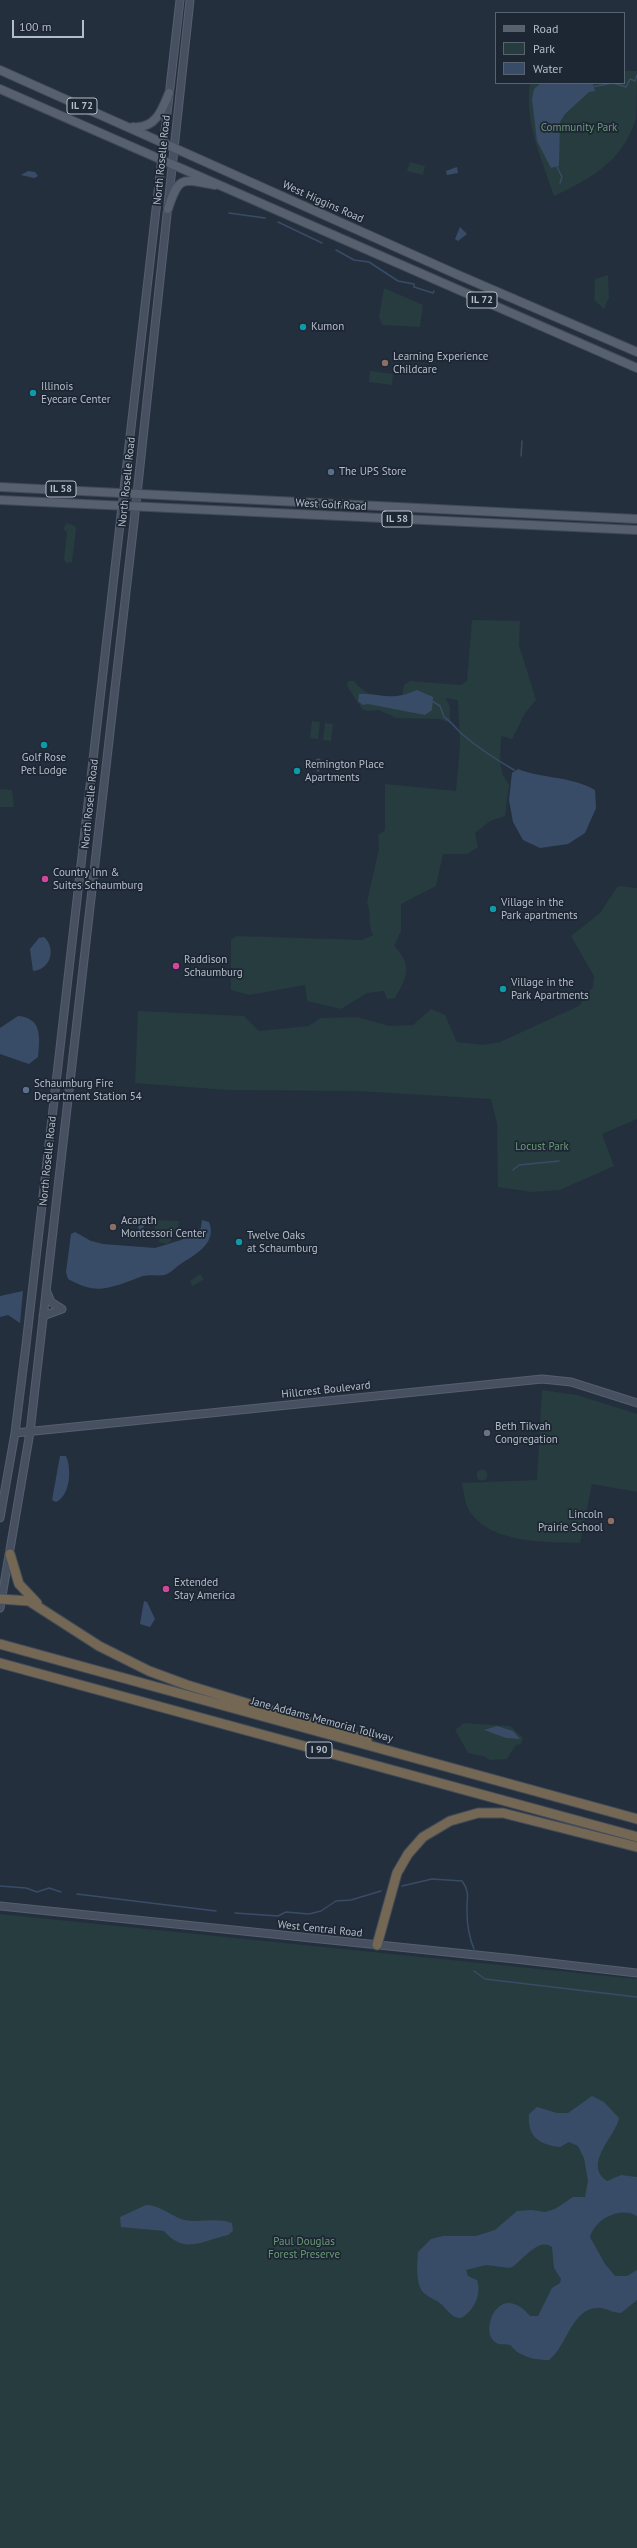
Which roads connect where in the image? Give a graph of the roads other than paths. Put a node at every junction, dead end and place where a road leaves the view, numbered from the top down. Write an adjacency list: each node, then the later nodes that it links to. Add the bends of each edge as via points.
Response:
1 (180, 0): 5 (main road, North Roselle Road)
2 (190, 0): 8 (main road, North Roselle Road)
3 (0, 70): 6 (main road, West Higgins Road / IL 72)
4 (0, 89): 9 (main road, IL 72)
5 (169, 93): 6 (main road, via 161,112 151,124 142,127); 7 (main road, North Roselle Road)
6 (128, 126): 7 (main road, West Higgins Road / IL 72)
7 (164, 142): 8 (main road, West Higgins Road / IL 72); 9 (main road, North Roselle Road)
8 (174, 146): 10 (main road, North Roselle Road); 13 (main road, West Higgins Road / IL 72, via 456,274)
9 (162, 158): 10 (main road, IL 72); 16 (main road, North Roselle Road)
10 (172, 162): 11 (main road, IL 72); 12 (main road, North Roselle Road)
11 (227, 187): 12 (main road, via 196,181 181,182 175,187); 14 (main road, IL 72)
12 (168, 209): 17 (main road, North Roselle Road)
13 (637, 352)
14 (637, 368)
15 (0, 486): 16 (main road, IL 58)
16 (122, 492): 17 (main road, West Golf Road / IL 58); 19 (main road, North Roselle Road)
17 (137, 493): 20 (main road, North Roselle Road); 21 (main road, West Golf Road / IL 58)
18 (0, 500): 19 (main road, IL 58)
19 (121, 506): 20 (main road, West Golf Road / IL 58); 27 (main road, North Roselle Road)
20 (135, 507): 22 (main road, West Golf Road / IL 58); 23 (main road, North Roselle Road)
21 (637, 519)
22 (637, 530)
23 (46, 1289): 24 (main road, North Roselle Road); 24 (main road, via 51,1302 62,1309)
24 (43, 1316): 26 (main road, North Roselle Road)
25 (637, 1402): 26 (main road, Hillcrest Boulevard, via 571,1382 542,1379)
26 (30, 1432): 27 (main road, Hillcrest Boulevard); 29 (main road, North Roselle Road)
27 (15, 1433): 28 (main road, North Roselle Road)
28 (0, 1518)
29 (10, 1554): 30 (main road, North Roselle Road); 31 (highway, via 19,1584)
30 (1, 1602): 31 (highway, via 21,1599)
31 (43, 1609): 34 (highway, via 99,1646 149,1671 187,1685 358,1736)
32 (0, 1644): 34 (highway, Jane Addams Memorial Tollway / I 90)
33 (0, 1663): 36 (highway, I 90)
34 (405, 1756): 35 (highway, Jane Addams Memorial Tollway / I 90)
35 (637, 1819)
36 (637, 1837)
37 (637, 1847): 39 (highway, via 503,1813 461,1816 430,1831 408,1854 395,1878)
38 (0, 1906): 39 (main road, West Central Road)
39 (377, 1945): 40 (main road, West Central Road)
40 (637, 1974)

